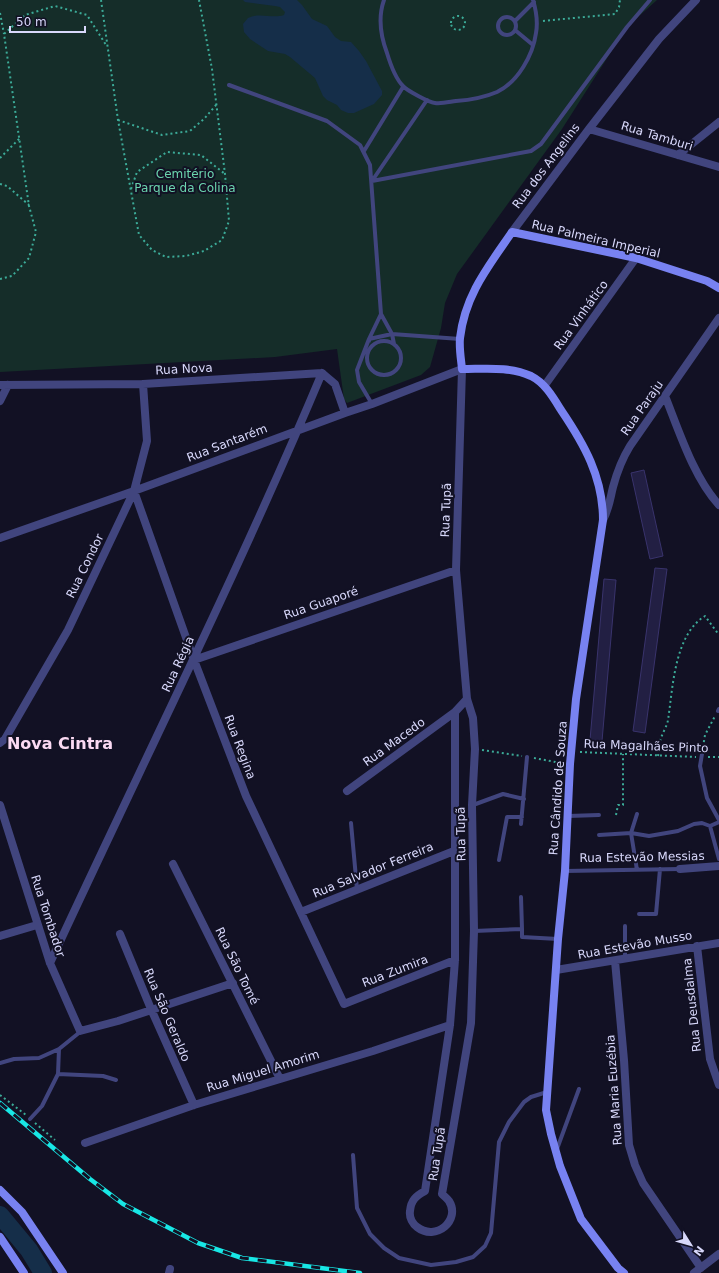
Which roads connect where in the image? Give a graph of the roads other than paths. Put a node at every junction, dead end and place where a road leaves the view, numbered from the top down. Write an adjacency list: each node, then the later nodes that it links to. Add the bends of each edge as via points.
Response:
1 (384, 0): 9 (lane, via 382,41)
2 (650, 0): 16 (lane, via 627,27 541,144 531,151)
3 (696, 0): 12 (street, Rua dos Angelins, via 659,39)
4 (533, 1): 5 (lane); 7 (lane, via 536,22)
5 (515, 21): 6 (lane); 6 (lane, via 510,17 504,17 499,20 498,26 504,35)
6 (515, 30): 7 (lane)
7 (533, 45): 10 (lane, via 524,65 513,80 498,91 476,99 434,103)
8 (229, 86): 13 (lane, via 327,121 352,138)
9 (403, 86): 10 (lane); 13 (lane)
10 (427, 100): 16 (lane)
11 (719, 122): 14 (street)
12 (589, 129): 14 (street, Rua Tamburi); 17 (street, Rua dos Angelins)
13 (364, 151): 16 (lane, via 370,165)
14 (678, 155): 15 (street, Rua Tamburi)
15 (719, 167)
16 (372, 181): 20 (lane)
17 (512, 232): 18 (street, Rua Palmeira Imperial); 24 (street, Rua dos Angelins, via 473,291)
18 (636, 258): 19 (street, Rua Palmeira Imperial, via 707,281); 31 (street, Rua Vinhático)
19 (719, 288)
20 (381, 314): 22 (lane); 23 (lane)
21 (719, 318): 32 (street, Rua Paraju)
22 (392, 334): 23 (lane); 24 (lane); 25 (lane)
23 (369, 339): 26 (lane); 34 (lane, via 357,370 359,382)
24 (460, 339): 27 (street, Rua dos Angelins)
25 (394, 344): 26 (lane, via 384,341); 26 (lane, via 401,353 400,364 393,373 387,375 372,370 367,359)
26 (370, 348)
27 (462, 369): 31 (street, Rua Cândido de Souza, via 501,368 533,377); 34 (street, Rua Santarém); 41 (street, Rua Tupã)
28 (322, 373): 29 (street, Rua Nova); 35 (street, via 335,384); 36 (street, Rua Régia)
29 (143, 384): 30 (street, Rua Nova); 37 (street, Rua Condor, via 147,441)
30 (4, 385): 33 (street)
31 (545, 385): 39 (street, Rua Cândido de Souza, via 581,440 591,461 600,488)
32 (665, 396): 38 (street, via 688,454); 39 (street, Rua Paraju, via 621,461)
33 (0, 401)
34 (372, 404): 35 (street, Rua Santarém)
35 (345, 412): 36 (street, Rua Santarém)
36 (298, 429): 37 (street, Rua Santarém); 42 (street, Rua Régia)
37 (134, 491): 40 (street, Rua Santarém); 42 (street, Rua Regina); 45 (street, Rua Condor, via 68,630)
38 (719, 505)
39 (603, 520): 54 (street, Rua Cândido de Souza, via 576,699)
40 (0, 538)
41 (456, 570): 42 (street, Rua Guaporé); 43 (street, Rua Tupã)
42 (194, 660): 73 (street, Rua Regina, via 246,796); 87 (street, Rua Régia)
43 (467, 699): 44 (street); 50 (street, Rua Tupã, via 473,718 475,749)
44 (455, 712): 48 (street, Rua Macedo); 62 (street, Rua Tupã)
45 (0, 743)
46 (702, 756): 56 (lane, via 700,766 707,798)
47 (527, 757): 49 (lane)
48 (347, 791)
49 (524, 799): 50 (lane, via 504,794); 55 (lane)
50 (472, 805): 78 (street, Rua Tupã)
51 (1, 811): 75 (street, Rua Tombador)
52 (637, 814): 60 (lane)
53 (599, 815): 54 (lane)
54 (568, 816): 70 (street, Rua Cândido de Souza)
55 (522, 817): 58 (lane); 64 (lane, via 507,817)
56 (719, 821): 59 (lane)
57 (351, 823): 71 (lane)
58 (521, 824)
59 (710, 826): 60 (lane, via 702,822 678,832 649,836); 63 (lane)
60 (631, 833): 61 (lane); 68 (lane)
61 (599, 835)
62 (454, 851): 71 (street, Rua Salvador Ferreira); 85 (street, Rua Tupã)
63 (719, 859)
64 (499, 860)
65 (173, 864): 89 (street, Rua São Tomé)
66 (719, 866): 67 (street, Rua Estevão Messias)
67 (680, 869): 69 (lane, Rua Estevão Messias)
68 (637, 870): 69 (lane, Rua Estevão Messias); 70 (lane, Rua Estevão Messias)
69 (660, 870): 74 (lane, via 656,914)
70 (565, 871): 81 (street, Rua Cândido de Souza)
71 (357, 890): 73 (street, Rua Salvador Ferreira)
72 (521, 896): 77 (lane)
73 (301, 912): 90 (street, Rua Regina)
74 (639, 914)
75 (37, 925): 80 (street); 87 (street, Rua Tombador)
76 (625, 926): 84 (lane)
77 (522, 929): 78 (lane); 81 (lane, via 522,937)
78 (474, 931): 92 (street, Rua Tupã, via 471,1023 442,1194 449,1201 452,1212 449,1222 442,1229 432,1233 422,1231 414,1224 410,1215 410,1205 416,1196 425,1191)
79 (120, 934): 91 (street, Rua São Geraldo)
80 (0, 936)
81 (558, 939): 88 (street, Rua Cândido de Souza)
82 (719, 943): 83 (street, Rua Estevão Musso)
83 (697, 946): 84 (street, Rua Estevão Musso); 99 (street, Rua Deusdalma, via 710,1058)
84 (625, 959): 86 (street, Rua Estevão Musso)
85 (454, 960): 90 (street, Rua Zumira); 92 (street, Rua Tupã)
86 (615, 962): 88 (street, Rua Estevão Musso); 110 (street, Rua Maria Euzébia, via 629,1145 643,1183)
87 (50, 963): 93 (street, Rua Tombador)
88 (556, 970): 101 (street, Rua Cândido de Souza)
89 (233, 983): 91 (street); 97 (street, Rua São Tomé)
90 (344, 1004)
91 (151, 1009): 93 (street); 102 (street, Rua São Geraldo)
92 (450, 1025): 97 (street, Rua Miguel Amorim)
93 (80, 1031): 94 (lane)
94 (59, 1049): 95 (lane, via 39,1058); 96 (lane)
95 (0, 1063)
96 (58, 1074): 98 (lane, via 103,1076); 103 (lane, via 42,1106)
97 (280, 1079): 102 (street, Rua Miguel Amorim)
98 (116, 1080)
99 (719, 1085)
100 (579, 1089): 105 (lane)
101 (547, 1092): 105 (street, Rua Cândido de Souza, via 546,1110); 106 (lane, via 524,1102 508,1122 502,1135 499,1142 491,1232 486,1246 473,1257 431,1265 399,1258 384,1248 370,1234 357,1208)
102 (194, 1105): 104 (street, Rua Miguel Amorim)
103 (30, 1119)
104 (84, 1143)
105 (556, 1151): 113 (street, Rua Cândido de Souza, via 581,1219)
106 (353, 1155)
107 (0, 1190): 112 (street, via 22,1212)
108 (0, 1237): 111 (street)
109 (719, 1254): 110 (street)
110 (701, 1268): 114 (street)
111 (24, 1273)
112 (62, 1273)
113 (624, 1273)
114 (694, 1273)

